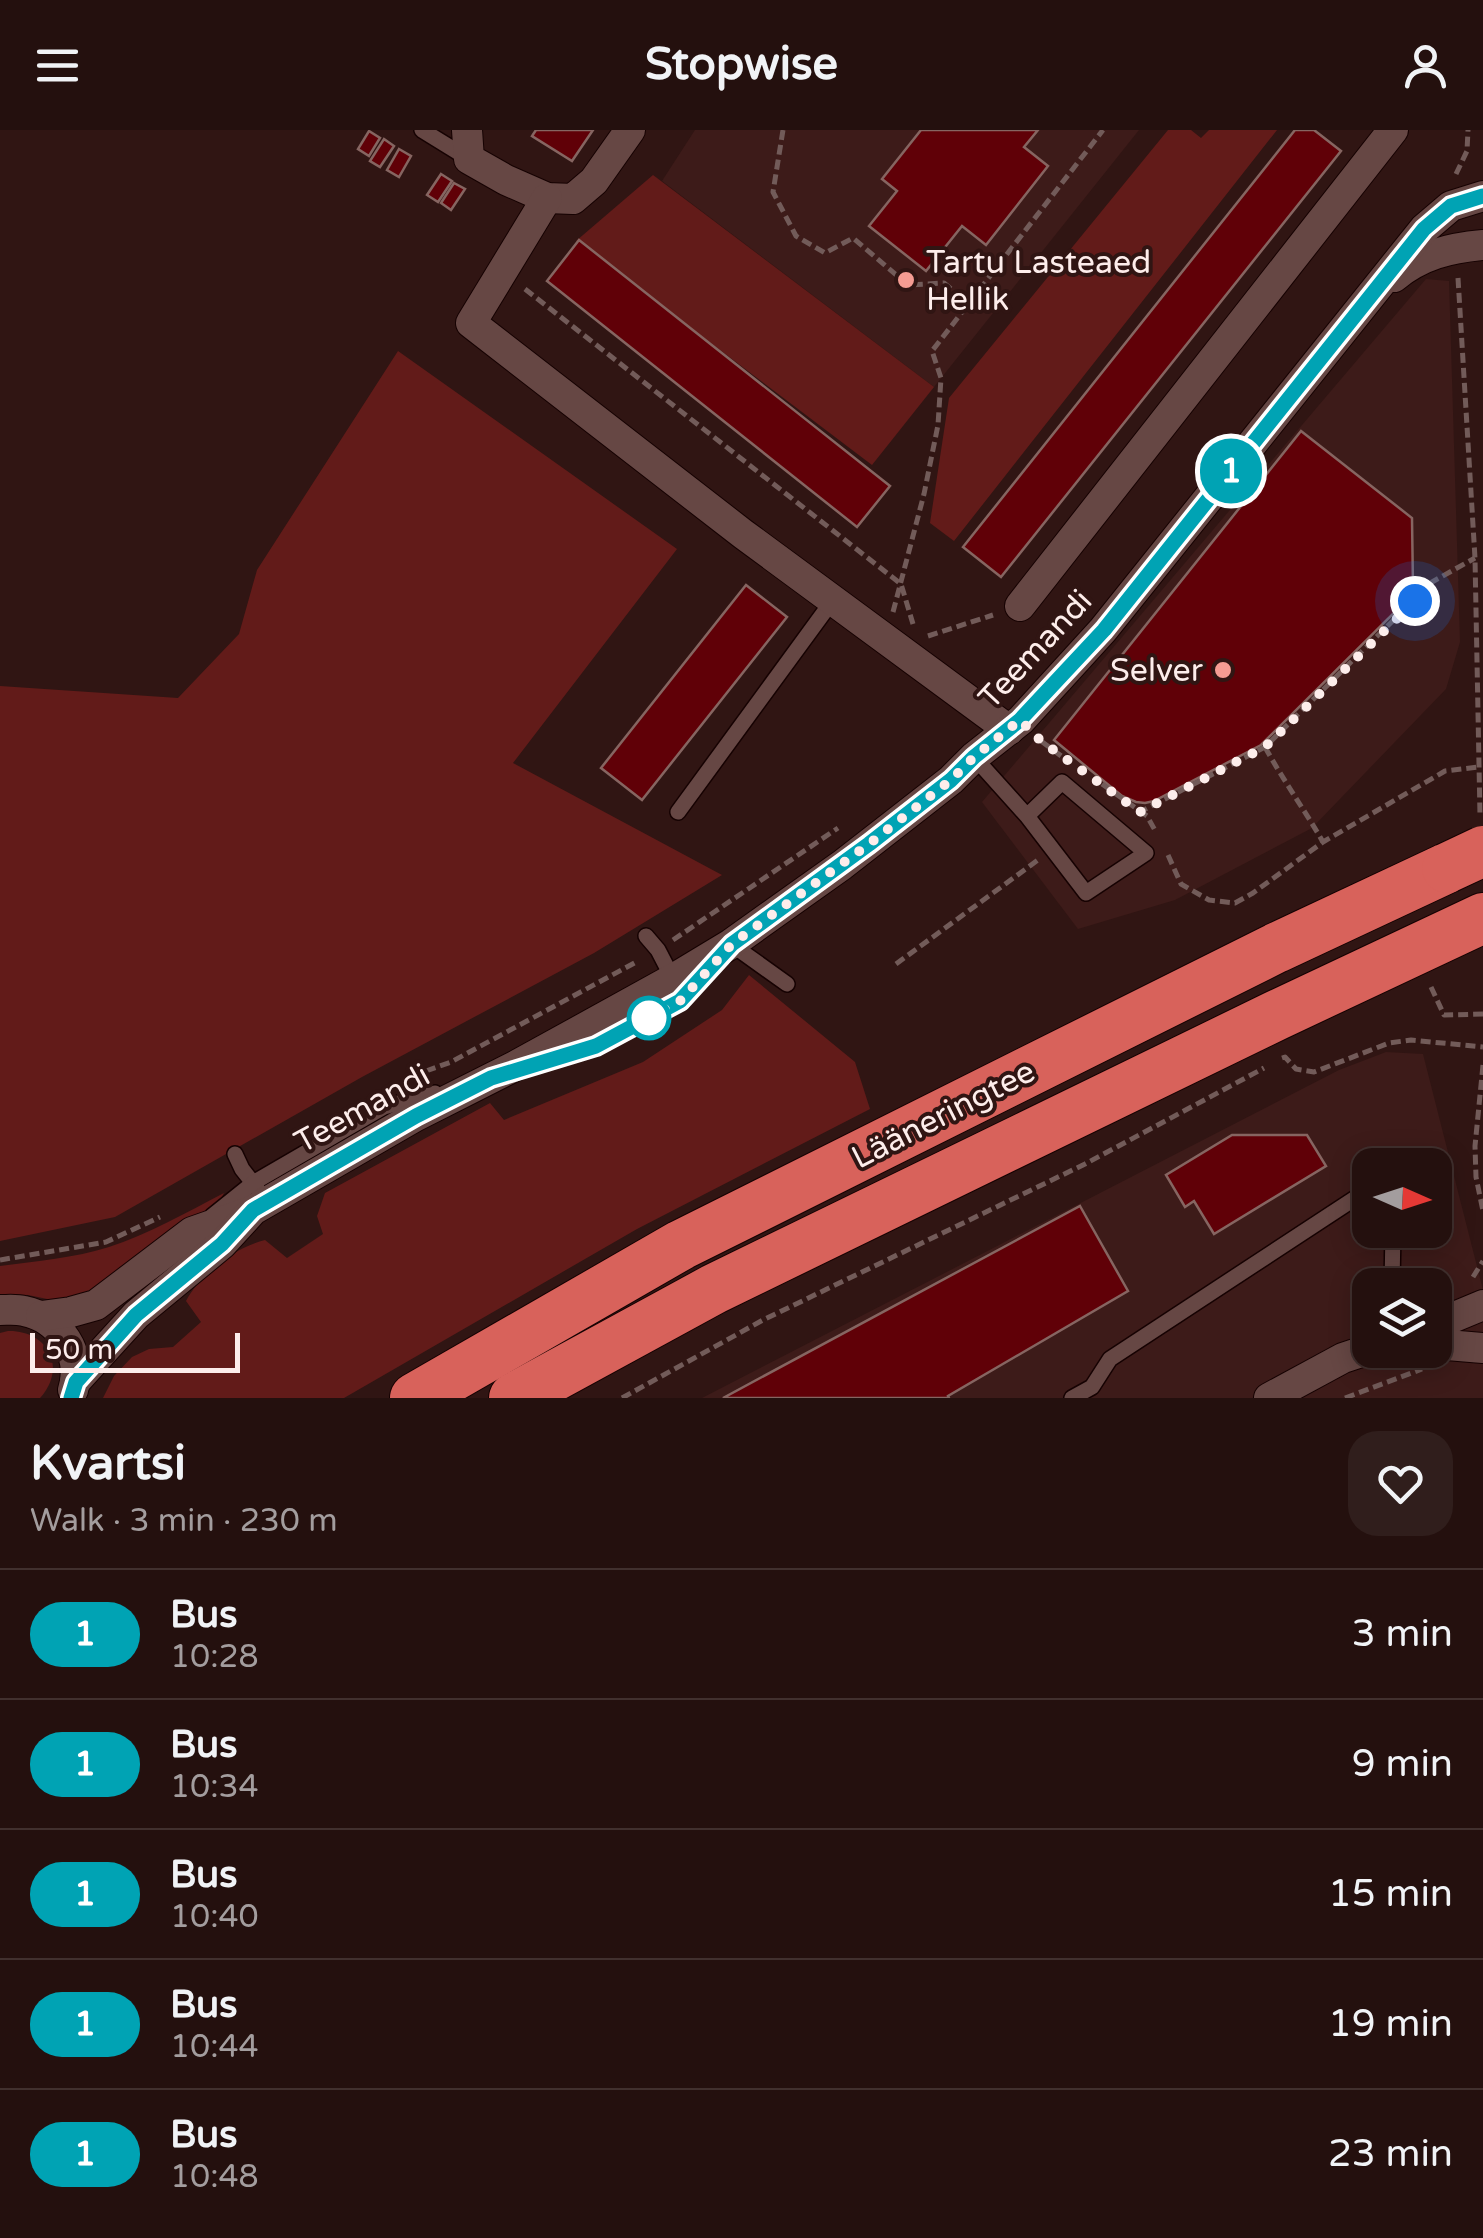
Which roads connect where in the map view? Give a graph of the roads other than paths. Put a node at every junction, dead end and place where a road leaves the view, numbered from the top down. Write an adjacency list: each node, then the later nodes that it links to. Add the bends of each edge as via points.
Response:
1 (422, 130): 4 (lane)
2 (630, 130): 6 (street, via 573,199)
3 (1383, 133): 10 (street)
4 (468, 144): 6 (street, via 506,180)
5 (1483, 196): 8 (street, Teemandi, via 1451,206 1424,229)
6 (547, 198): 9 (street, via 471,323)
7 (1470, 246): 8 (street, Teemandi, via 1426,256)
8 (1376, 291): 11 (street, Teemandi, via 1104,630)
9 (833, 600): 11 (street); 13 (lane)
10 (1020, 606)
11 (1015, 725): 12 (street, Teemandi)
12 (974, 757): 14 (lane); 18 (street, Teemandi)
13 (678, 812)
14 (1027, 816): 14 (lane, via 1086,893 1146,853 1062,782)
15 (1465, 859): 34 (highway, Lääneringtee, via 681,1245)
16 (1466, 926): 30 (highway, Lääneringtee)
17 (646, 936): 19 (lane)
18 (732, 944): 19 (street, Teemandi); 20 (lane); 21 (lane, via 680,1001 596,1046)
19 (672, 979): 21 (street, Teemandi)
20 (787, 984)
21 (491, 1078): 23 (street, Teemandi)
22 (235, 1154): 23 (lane)
23 (258, 1198): 27 (street, Teemandi, via 192,1232 96,1305); 33 (street, Teemandi, via 222,1244 136,1315)
24 (1352, 1201): 37 (lane, via 1110,1359 1092,1386)
25 (1483, 1305): 28 (street)
26 (0, 1310): 27 (street, Teemandi)
27 (41, 1316): 33 (street, Teemandi, via 69,1344 76,1362)
28 (1452, 1318)
29 (1483, 1348): 31 (street)
30 (600, 1351): 35 (highway, Lääneringtee); 36 (highway)
31 (1452, 1352)
32 (1352, 1355): 38 (street)
33 (73, 1390)
34 (414, 1398)
35 (514, 1398)
36 (532, 1398)
37 (1072, 1398)
38 (1269, 1398)

